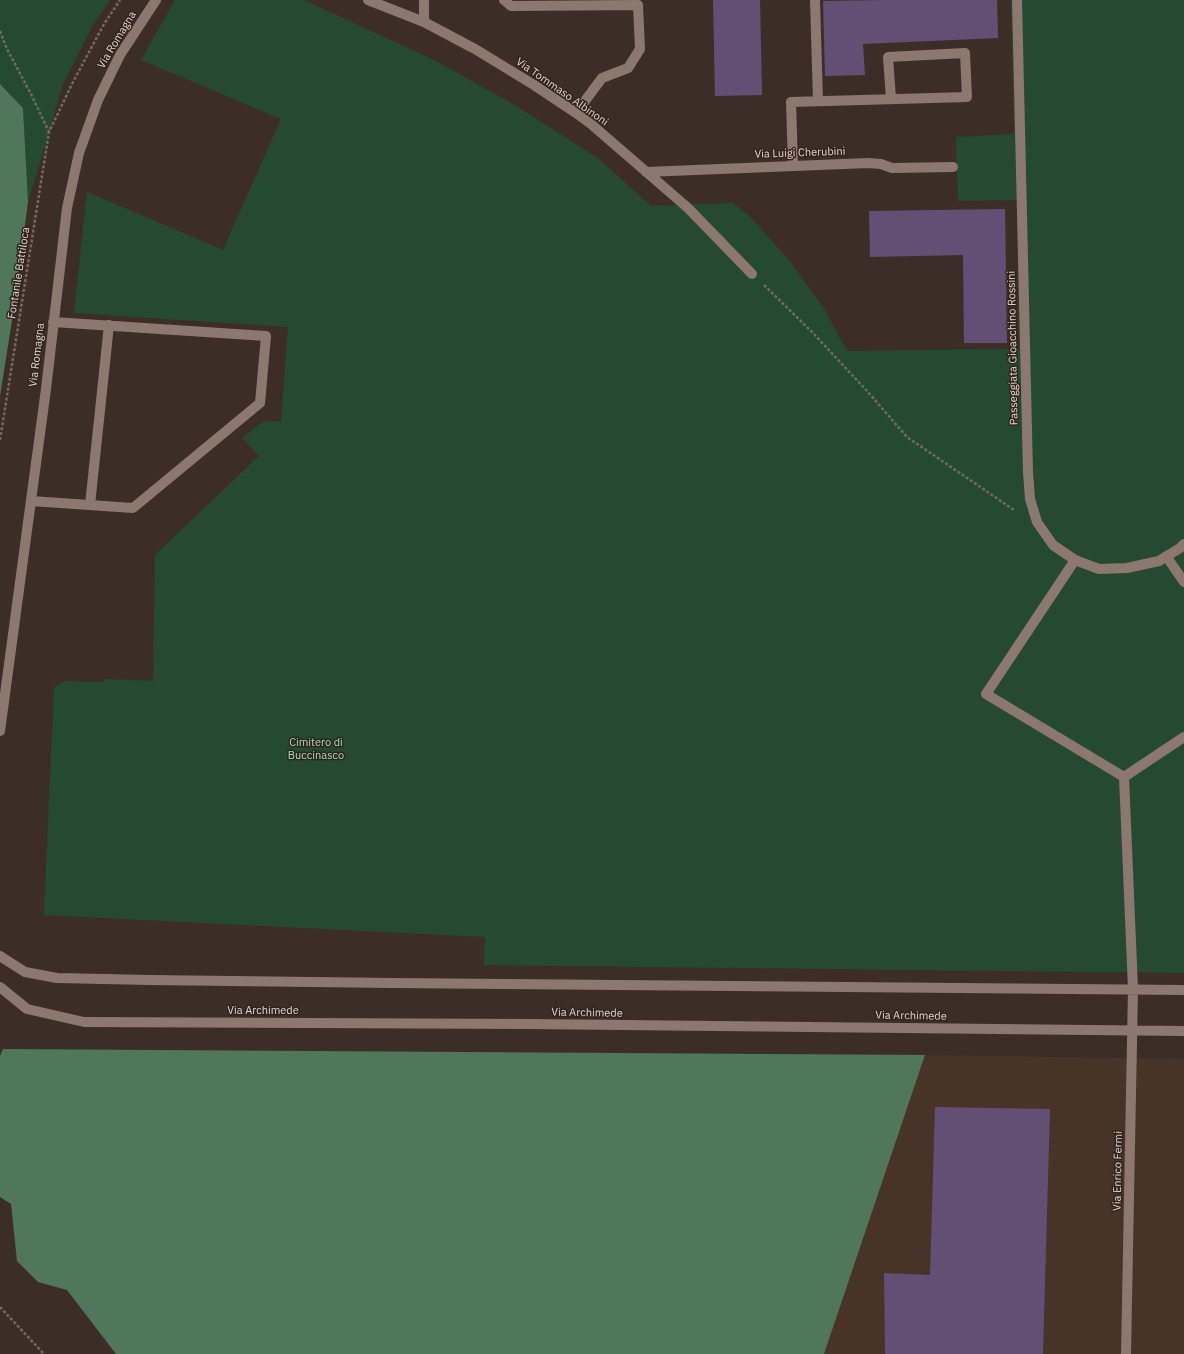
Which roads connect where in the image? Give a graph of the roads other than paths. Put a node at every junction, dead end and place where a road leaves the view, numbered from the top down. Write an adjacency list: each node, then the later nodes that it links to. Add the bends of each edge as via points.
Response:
1 (156, 0): 15 (street, Via Romagna, via 120,55 98,100 79,152 67,208)
2 (368, 0): 7 (street, Via Tommaso Albinoni)
3 (424, 0): 7 (street)
4 (504, 0): 10 (street, via 511,6 638,5 640,49 628,68 602,78)
5 (815, 0): 9 (street)
6 (1017, 0): 21 (street, Passeggiata Gioacchino Rossini, via 1030,499 1037,522 1053,545)
7 (424, 22): 10 (street, Via Tommaso Albinoni, via 495,61)
8 (891, 99): 8 (street, via 967,97 965,53 888,57); 9 (street)
9 (818, 101): 11 (street, via 791,102)
10 (576, 113): 13 (street, Via Tommaso Albinoni)
11 (793, 166): 12 (street, Via Luigi Cherubini, via 868,162 892,168); 13 (street, Via Luigi Cherubini)
12 (953, 167)
13 (646, 172): 14 (street, Via Tommaso Albinoni, via 688,208)
14 (752, 274)
15 (53, 322): 16 (street); 17 (street, Via Romagna)
16 (109, 325): 18 (street); 18 (street, via 266,336 260,403 133,508)
17 (31, 501): 18 (street); 23 (street, Via Romagna)
18 (90, 505)
19 (1184, 544): 20 (street, Passeggiata Gioacchino Rossini)
20 (1166, 556): 21 (street, Passeggiata Gioacchino Rossini, via 1127,568 1099,569); 22 (street)
21 (1075, 560): 25 (street, via 986,694)
22 (1184, 582)
23 (0, 731)
24 (1184, 737): 25 (street)
25 (1124, 777): 28 (street, Via Enrico Fermi)
26 (0, 956): 28 (street, via 25,972 57,978)
27 (0, 987): 30 (street, Via Archimede, via 27,1009 84,1022)
28 (1133, 989): 29 (street); 30 (street, Via Enrico Fermi)
29 (1184, 990)
30 (1132, 1030): 31 (street, Via Archimede); 32 (street, Via Enrico Fermi)
31 (1184, 1030)
32 (1126, 1354)

